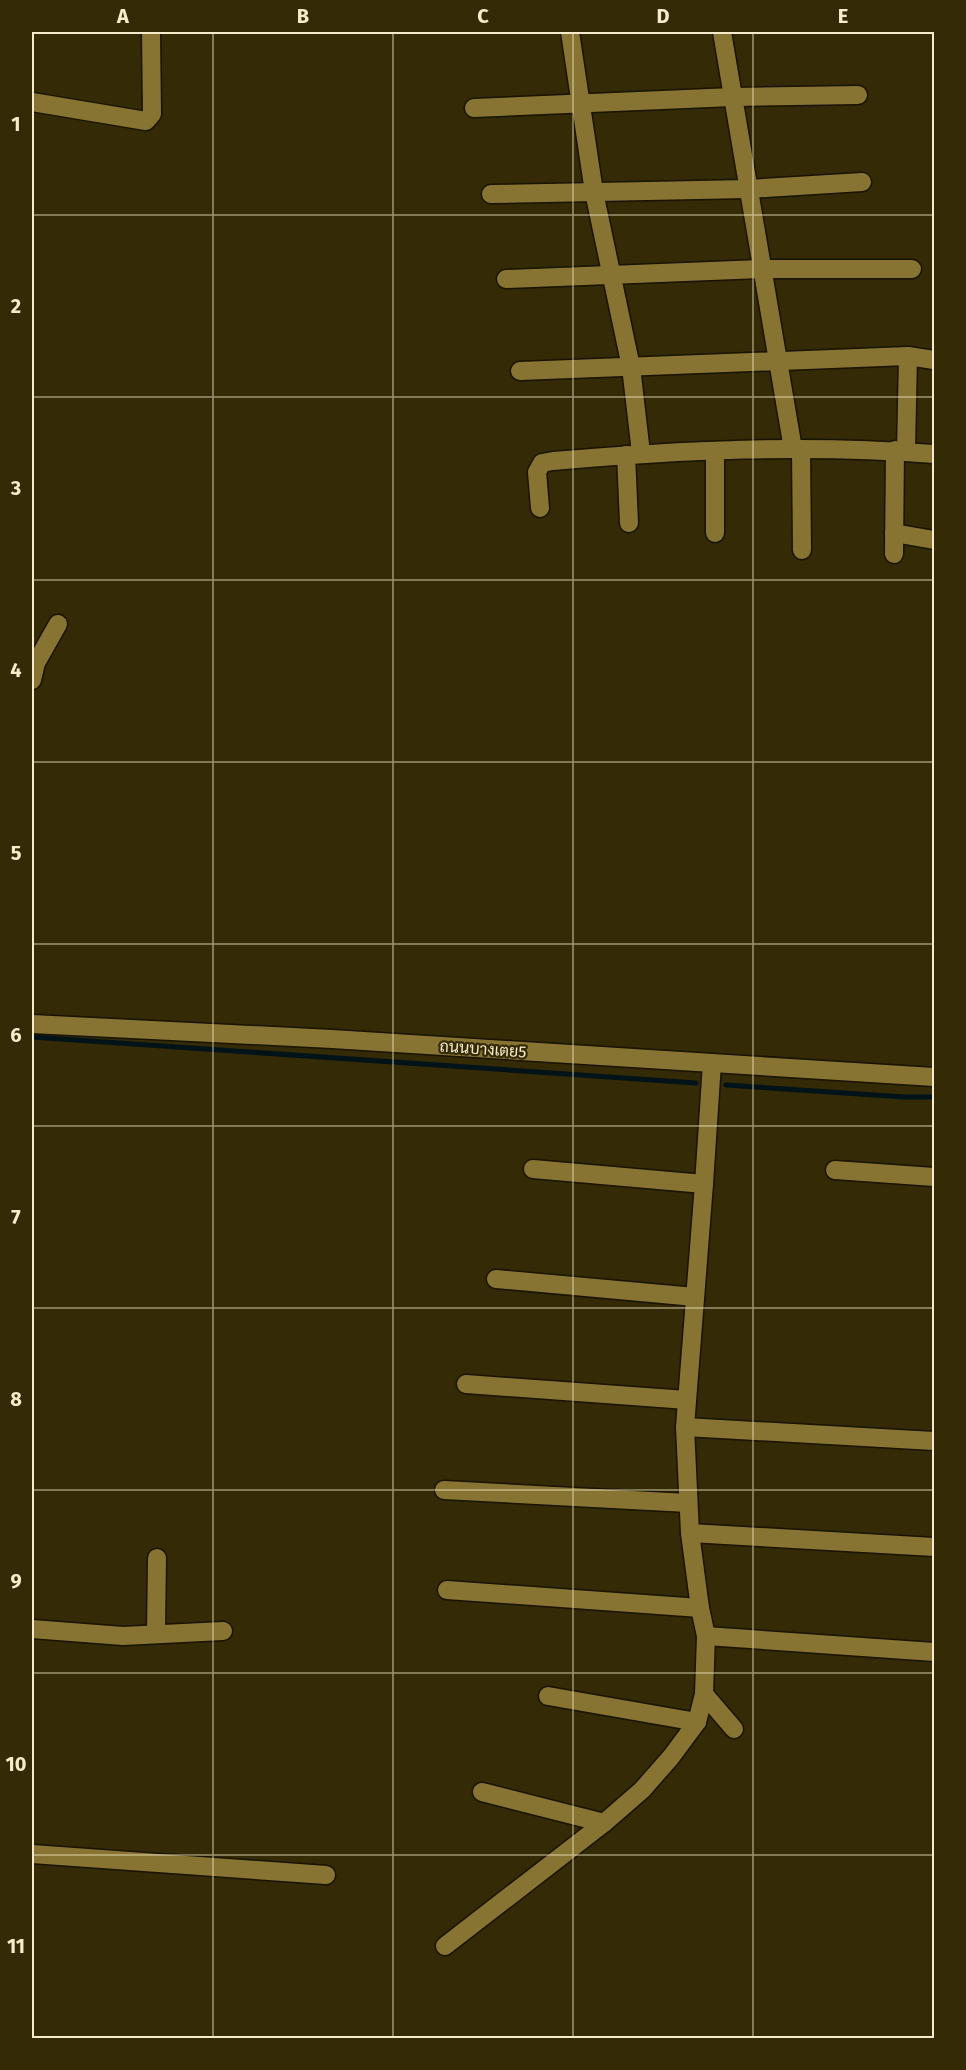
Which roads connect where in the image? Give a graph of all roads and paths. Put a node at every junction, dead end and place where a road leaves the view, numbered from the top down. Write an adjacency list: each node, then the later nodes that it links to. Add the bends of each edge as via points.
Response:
1 (151, 32): 6 (street, via 152,114 146,121)
2 (570, 32): 7 (street)
3 (722, 32): 5 (street)
4 (858, 94): 5 (street)
5 (733, 97): 7 (street); 10 (street)
6 (32, 102)
7 (580, 104): 8 (street); 11 (street)
8 (474, 108)
9 (862, 182): 10 (street)
10 (748, 189): 11 (street); 13 (street)
11 (594, 192): 12 (street); 15 (street)
12 (491, 194)
13 (761, 269): 14 (street); 15 (street); 18 (street)
14 (912, 269)
15 (612, 274): 16 (street); 20 (street)
16 (506, 279)
17 (909, 356): 18 (street); 19 (street); 23 (street)
18 (777, 360): 20 (street); 22 (street)
19 (934, 360)
20 (631, 367): 21 (street); 25 (street)
21 (520, 371)
22 (797, 449): 23 (street); 24 (street); 32 (street)
23 (900, 451): 26 (street); 30 (street)
24 (715, 452): 25 (street); 29 (street)
25 (634, 454): 27 (street, via 542,463 537,472); 28 (street)
26 (934, 454)
27 (540, 508)
28 (629, 523)
29 (715, 533)
30 (894, 533): 31 (street); 33 (street)
31 (934, 540)
32 (802, 550)
33 (894, 554)
34 (58, 624): 35 (street, via 36,663)
35 (32, 680)
36 (32, 1024): 37 (street, ถนนบางเตย5)
37 (712, 1063): 38 (street, ถนนบางเตย5); 42 (street)
38 (934, 1077)
39 (533, 1169): 42 (street)
40 (835, 1170): 41 (street)
41 (934, 1177)
42 (705, 1184): 44 (street)
43 (496, 1279): 44 (street)
44 (695, 1297): 46 (street)
45 (466, 1384): 46 (street)
46 (687, 1400): 47 (street)
47 (685, 1426): 48 (street); 50 (street)
48 (934, 1441)
49 (444, 1490): 50 (street)
50 (687, 1503): 51 (street)
51 (690, 1533): 52 (street); 55 (street)
52 (934, 1547)
53 (157, 1558): 58 (street)
54 (447, 1590): 55 (street)
55 (700, 1608): 59 (street)
56 (32, 1629): 58 (street, via 101,1635)
57 (223, 1631): 58 (street)
58 (156, 1633)
59 (706, 1636): 60 (street); 61 (street)
60 (934, 1652)
61 (704, 1694): 63 (street); 64 (street)
62 (548, 1696): 63 (street)
63 (697, 1722): 66 (street, via 642,1790)
64 (734, 1729)
65 (482, 1792): 66 (street)
66 (604, 1823): 69 (street)
67 (32, 1854): 68 (street)
68 (326, 1875)
69 (445, 1946)

